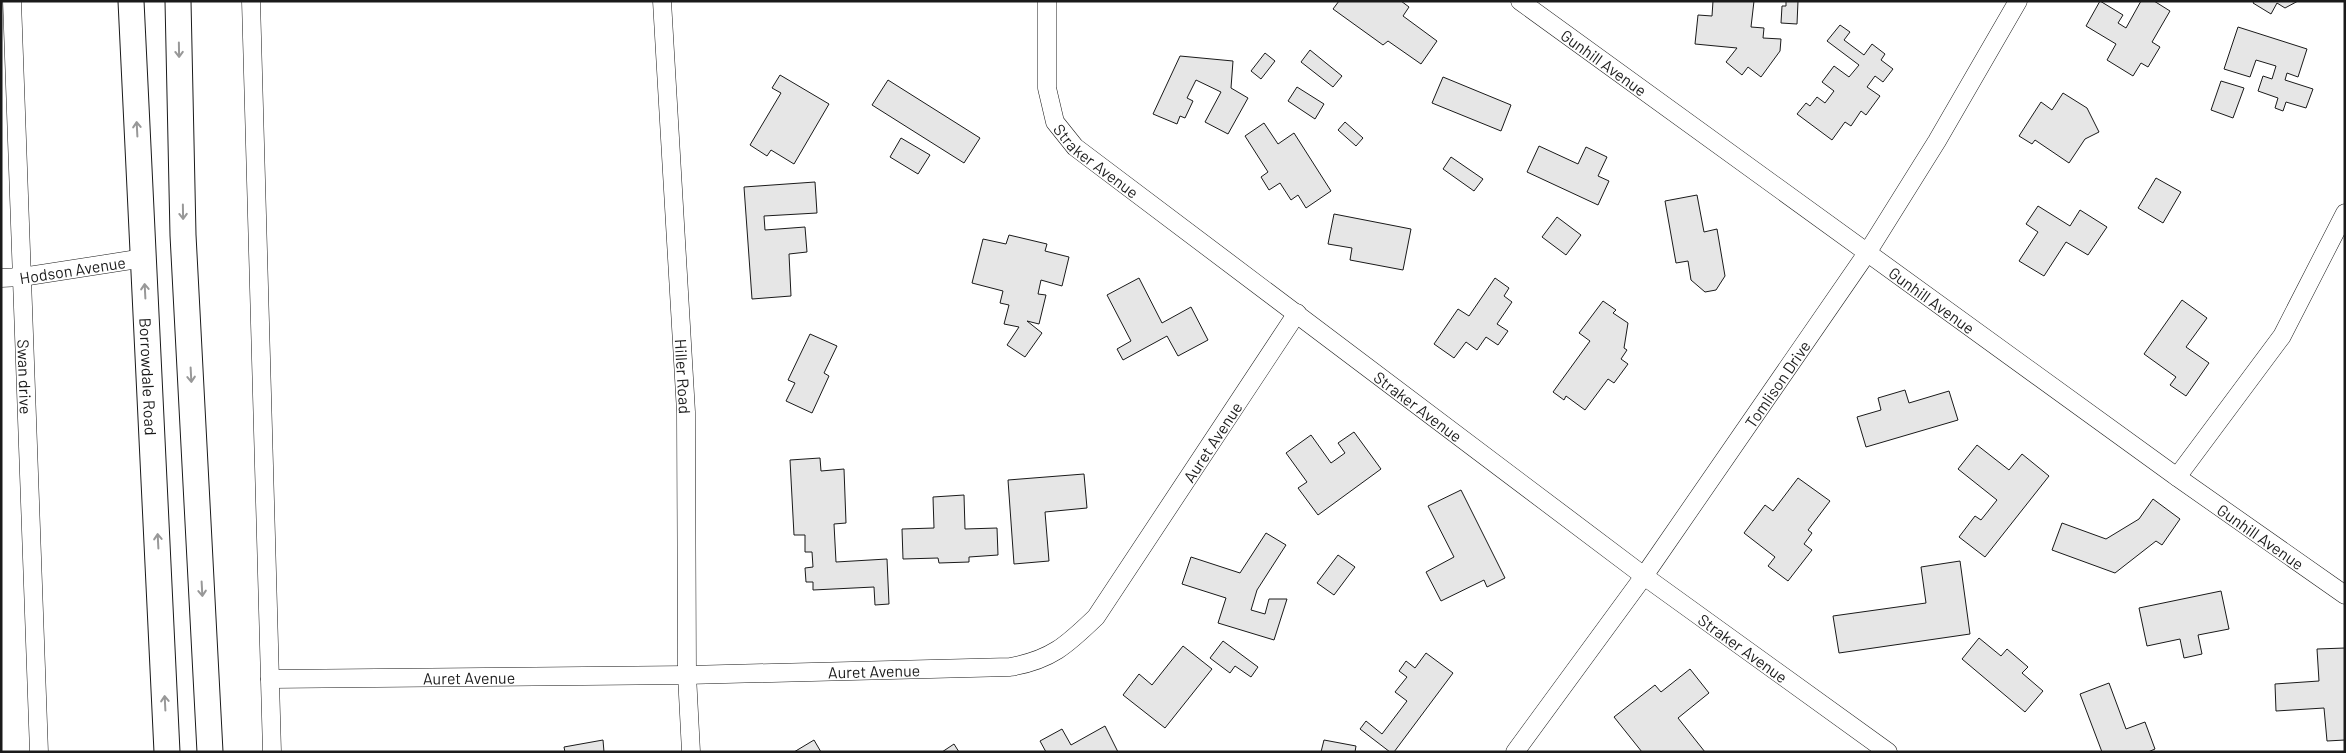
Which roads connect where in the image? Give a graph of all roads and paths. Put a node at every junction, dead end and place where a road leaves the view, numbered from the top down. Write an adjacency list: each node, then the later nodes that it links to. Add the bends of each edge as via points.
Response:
1 (12, 1): 13 (street, Swan drive)
2 (132, 1): 11 (main road, Borrowdale Road, one-way to 2)
3 (178, 1): 22 (main road, one-way to 22, via 183,235)
4 (251, 1): 19 (street)
5 (662, 1): 18 (street, Hiller Road, via 686,412)
6 (1046, 1): 14 (street, Straker Avenue, via 1047,88 1055,122 1075,147)
7 (1520, 1): 10 (street, Gunhill Avenue)
8 (2018, 1): 10 (street, Tomlison Drive)
9 (2345, 213): 15 (street, via 2282,336)
10 (1868, 253): 15 (street, Gunhill Avenue); 16 (street, Tomlison Drive)
11 (144, 258): 13 (street, Hodson Avenue); 21 (main road, Borrowdale Road, one-way to 11)
12 (1, 278): 13 (street, Hodson Avenue)
13 (22, 278): 20 (street, Swan drive)
14 (1297, 313): 16 (street, Straker Avenue); 18 (street, Auret Avenue, via 1096,617 1066,646 1034,663 1010,667)
15 (2177, 477): 17 (street, Gunhill Avenue)
16 (1644, 576): 25 (street, Tomlison Drive); 26 (street, Straker Avenue)
17 (2345, 595)
18 (687, 676): 19 (street, Auret Avenue); 24 (street, Hiller Road)
19 (270, 679): 23 (street)
20 (39, 752)
21 (168, 752)
22 (210, 752)
23 (272, 752)
24 (691, 752)
25 (1515, 752)
26 (1888, 752)

